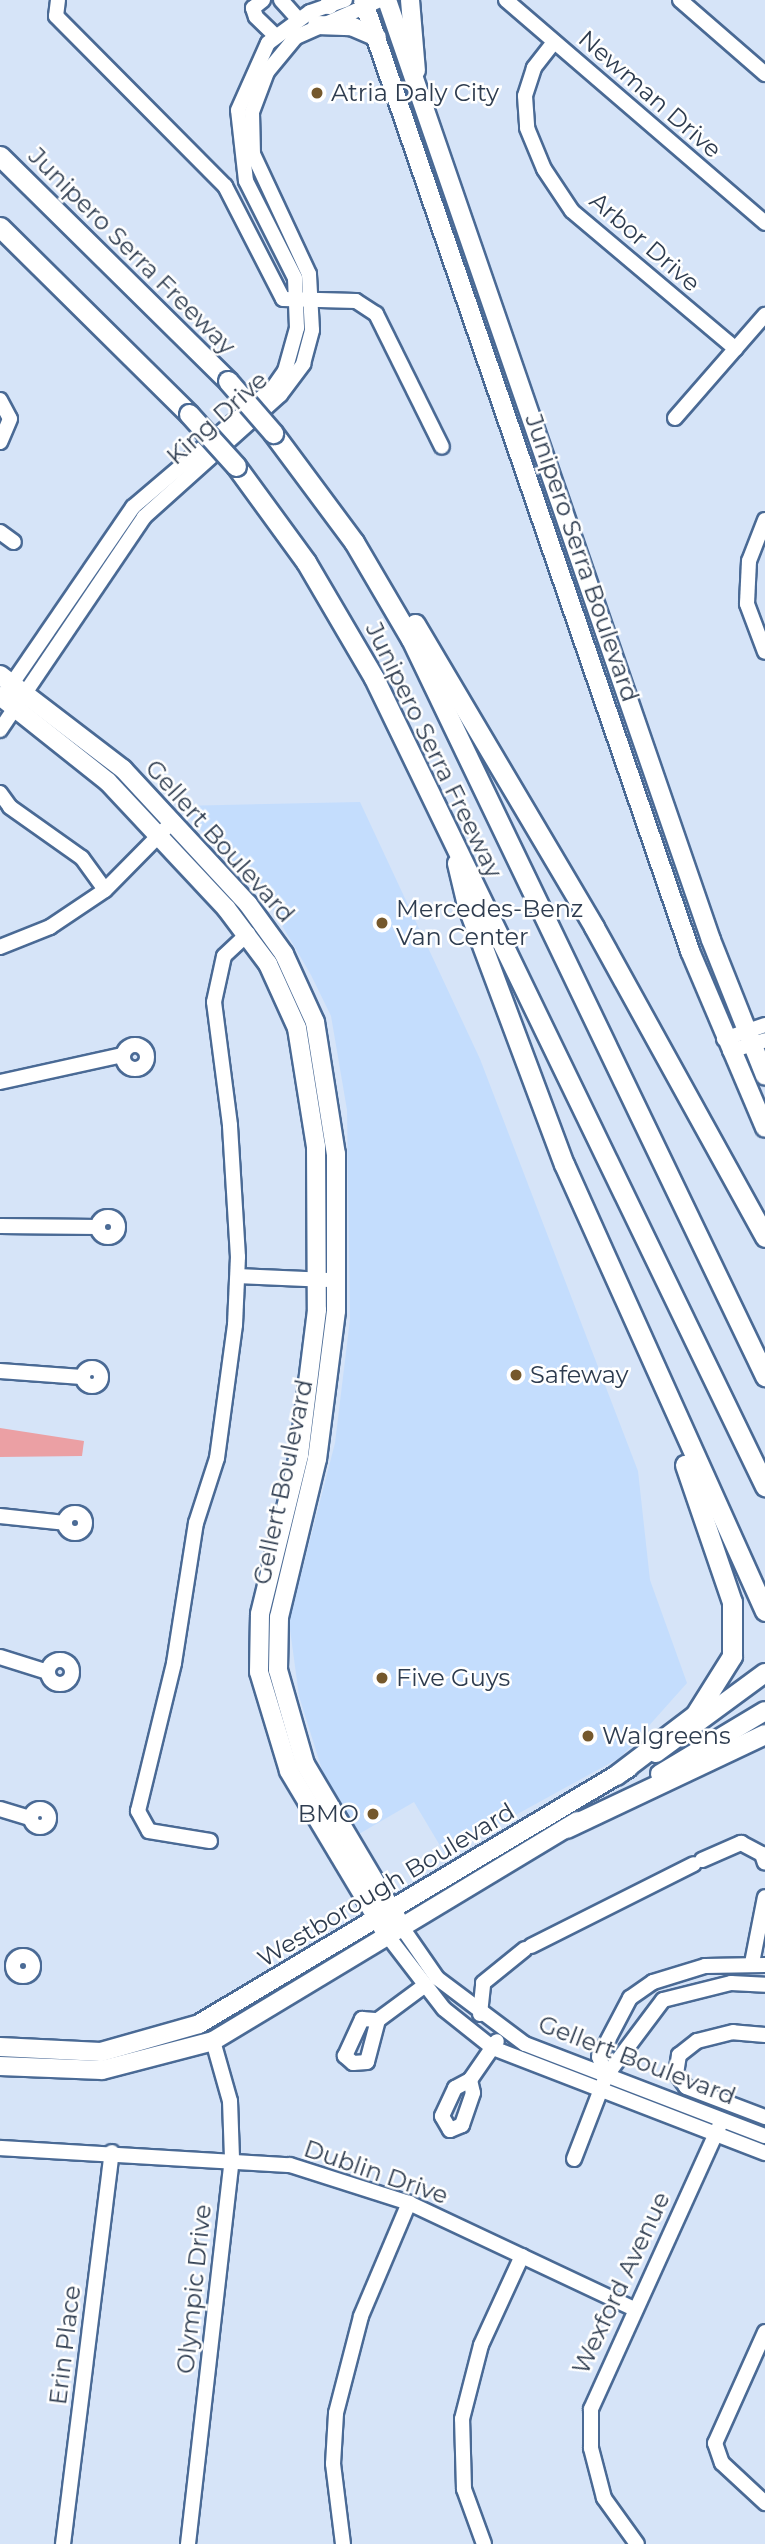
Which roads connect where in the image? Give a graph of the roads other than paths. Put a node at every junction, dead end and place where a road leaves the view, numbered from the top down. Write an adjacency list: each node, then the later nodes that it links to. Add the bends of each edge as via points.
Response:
1 (58, 0): 20 (street, via 57,16 225,186 283,299)
2 (263, 0): 12 (street, via 253,8 256,17)
3 (281, 0): 10 (street)
4 (387, 0): 16 (main road, Junipero Serra Boulevard)
5 (410, 0): 16 (main road)
6 (506, 0): 14 (street, Newman Drive)
7 (680, 0): 15 (street)
8 (335, 2): 10 (street, King Drive)
9 (370, 2): 11 (street, King Drive); 13 (main road, Junipero Serra Boulevard)
10 (298, 19): 12 (street, King Drive)
11 (317, 25): 13 (main road, via 351,26); 20 (street, King Drive, via 296,37 267,72 251,131 253,154 309,274)
12 (276, 36): 20 (street, King Drive, via 244,87 236,132 246,181)
13 (377, 37): 44 (main road, Junipero Serra Boulevard)
14 (554, 42): 18 (street, Newman Drive); 22 (street, Arbor Drive, via 534,68 525,96 527,128 544,169 572,211)
15 (765, 74)
16 (416, 82): 43 (main road, Junipero Serra Boulevard)
17 (0, 156): 27 (highway, Junipero Serra Freeway, bridge, via 228,381)
18 (765, 223)
19 (0, 227): 38 (highway, Junipero Serra Freeway, bridge, via 236,466 342,619)
20 (306, 300): 26 (street, via 356,301 376,314); 32 (street, King Drive, via 292,355 273,388 133,507)
21 (765, 315): 22 (street)
22 (736, 349): 24 (street)
23 (0, 400): 25 (street, via 10,419)
24 (676, 418)
25 (0, 442)
26 (442, 447)
27 (329, 505): 51 (highway, via 445,670); 56 (highway, Junipero Serra Freeway, via 421,659)
28 (765, 520): 31 (street, via 749,561 747,604)
29 (0, 532): 30 (street)
30 (14, 542)
31 (765, 652)
32 (8, 694): 33 (street, King Drive); 36 (main road, Gellert Boulevard, via 123,769); 37 (main road, Gellert Boulevard)
33 (0, 730)
34 (0, 793): 35 (street)
35 (5, 811): 39 (street, via 82,858)
36 (172, 822): 37 (street); 54 (main road, Gellert Boulevard, via 271,933 311,1010 332,1115)
37 (158, 835): 39 (street); 40 (main road, Gellert Boulevard)
38 (455, 846): 58 (highway, via 458,882 534,1090); 59 (highway, Junipero Serra Freeway)
39 (105, 890): 41 (street, via 50,928)
40 (248, 934): 52 (street, via 224,956 214,1002 230,1125); 53 (main road, Gellert Boulevard, via 284,995 307,1064 318,1170)
41 (0, 947)
42 (765, 1025): 43 (street)
43 (754, 1038): 44 (street); 46 (main road, Junipero Serra Boulevard)
44 (727, 1045): 48 (main road, Junipero Serra Boulevard)
45 (123, 1055): 47 (street)
46 (765, 1076)
47 (0, 1082)
48 (765, 1128)
49 (0, 1226): 50 (street)
50 (98, 1227)
51 (765, 1237)
52 (237, 1276): 53 (street); 72 (street, via 217,1458 196,1522 174,1663 138,1811 149,1831)
53 (318, 1280): 54 (street); 75 (main road, Gellert Boulevard, via 307,1410 263,1599 259,1672 289,1771)
54 (338, 1281): 75 (main road, Gellert Boulevard, via 324,1422 279,1617 278,1670 305,1764)
55 (0, 1371): 57 (street)
56 (765, 1376)
57 (82, 1377)
58 (677, 1421): 62 (highway); 68 (highway, via 675,1437 732,1602 734,1648 723,1679 702,1708)
59 (765, 1486)
60 (0, 1516): 61 (street)
61 (65, 1523)
62 (765, 1612)
63 (0, 1657): 64 (street)
64 (48, 1672)
65 (765, 1673): 68 (main road, Westborough Boulevard, via 699,1727)
66 (765, 1711): 71 (main road, Westborough Boulevard)
67 (765, 1734): 71 (highway)
68 (616, 1775): 75 (main road, Westborough Boulevard)
69 (0, 1809): 70 (street)
70 (30, 1818)
71 (566, 1828): 76 (main road, Westborough Boulevard)
72 (210, 1841)
73 (765, 1863): 81 (street, via 762,1854 741,1843 528,1948 484,1983)
74 (765, 1897): 77 (street)
75 (383, 1914): 76 (main road, Gellert Boulevard); 80 (main road, Westborough Boulevard)
76 (394, 1931): 79 (street, Gellert Boulevard); 81 (street, Gellert Boulevard, via 437,1978); 85 (main road, Westborough Boulevard)
77 (759, 1964): 89 (street, via 705,1966 653,1982 630,1998 599,2057)
78 (765, 1985): 89 (street, via 731,1983 663,2000)
79 (424, 1986): 82 (street); 87 (street, Gellert Boulevard)
80 (222, 2013): 85 (main road, via 212,2024); 86 (main road, Westborough Boulevard, via 169,2035 101,2052)
81 (480, 2014): 83 (street, Gellert Boulevard)
82 (378, 2020)
83 (503, 2030): 87 (street); 89 (street, Gellert Boulevard)
84 (765, 2035): 92 (street, via 733,2032 697,2040 679,2055 676,2073 687,2087)
85 (213, 2041): 88 (main road, Westborough Boulevard, via 102,2070); 99 (street, Olympic Drive, via 230,2101)
86 (0, 2047)
87 (494, 2048): 90 (street); 91 (street, Gellert Boulevard)
88 (0, 2066)
89 (606, 2076): 91 (street); 93 (street, Gellert Boulevard)
90 (470, 2080)
91 (601, 2091): 94 (street, Gellert Boulevard); 100 (street)
92 (765, 2117)
93 (722, 2120): 94 (street, Wexford Avenue); 95 (street, Gellert Boulevard)
94 (715, 2134): 98 (street, Gellert Boulevard); 103 (street, Wexford Avenue)
95 (765, 2136)
96 (0, 2148): 97 (street, Dublin Drive)
97 (111, 2152): 99 (street, Dublin Drive); 106 (street, Erin Place)
98 (765, 2153)
99 (232, 2158): 101 (street, Dublin Drive, via 290,2165); 107 (street, Olympic Drive)
100 (574, 2159)
101 (409, 2203): 102 (street, Dublin Drive); 108 (street, via 361,2316 336,2413 333,2464)
102 (522, 2256): 103 (street, Dublin Drive); 109 (street, via 481,2345 462,2419 464,2489)
103 (634, 2309): 110 (street, Wexford Avenue, via 600,2379 591,2448 604,2498)
104 (765, 2332): 105 (street, via 715,2443 722,2463)
105 (765, 2503)
106 (63, 2544)
107 (188, 2544)
108 (343, 2544)
109 (484, 2544)
110 (637, 2544)

